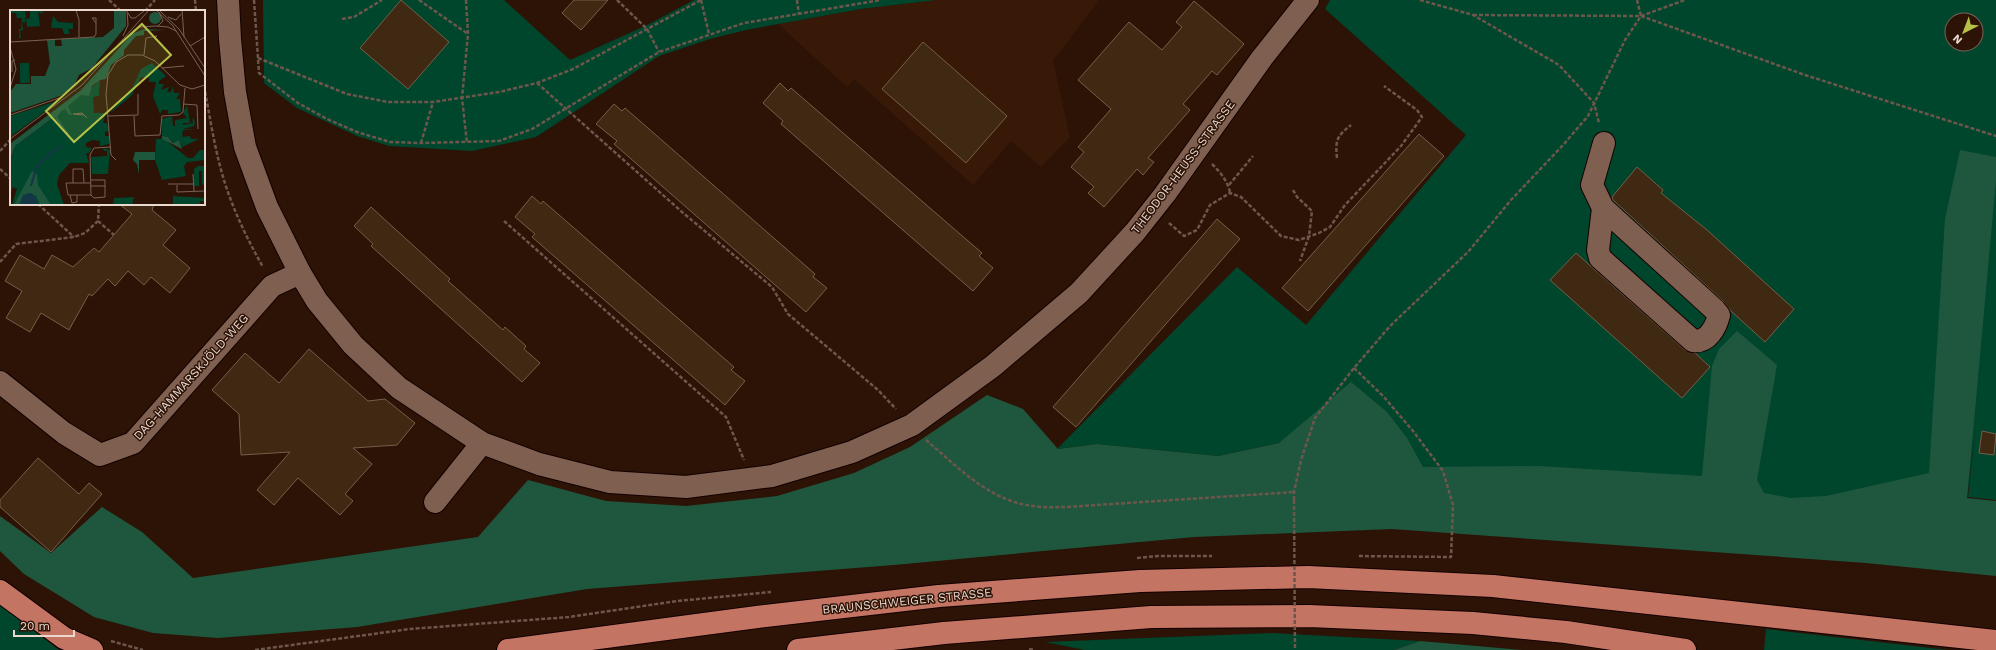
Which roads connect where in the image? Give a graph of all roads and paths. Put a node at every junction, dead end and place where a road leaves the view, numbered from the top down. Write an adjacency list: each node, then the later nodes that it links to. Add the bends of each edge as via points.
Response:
1 (109, 0): 18 (path)
2 (155, 0): 19 (path)
3 (195, 0): 20 (path)
4 (228, 0): 63 (street, THEODOR-HEUSS-STRASSE, via 235,92 245,147 267,207)
5 (254, 0): 29 (path)
6 (382, 0): 24 (path, via 354,16)
7 (419, 0): 26 (path)
8 (466, 0): 26 (path)
9 (617, 0): 25 (path)
10 (701, 0): 25 (path); 27 (path)
11 (797, 0): 22 (path)
12 (881, 0): 17 (path)
13 (1308, 0): 44 (street, THEODOR-HEUSS-STRASSE, via 1262,58)
14 (1420, 0): 21 (path)
15 (1637, 0): 23 (path)
16 (1685, 0): 23 (path)
17 (855, 2): 22 (path)
18 (120, 10)
19 (146, 10)
20 (196, 10)
21 (1473, 15): 23 (path); 35 (path, via 1559,65)
22 (799, 16): 27 (path, via 744,23)
23 (1641, 16): 35 (path, via 1625,40); 38 (path, via 1805,75)
24 (342, 19)
25 (647, 29): 28 (path); 30 (path, via 573,69)
26 (468, 34): 33 (path)
27 (709, 34): 28 (path)
28 (659, 52): 36 (path)
29 (258, 58): 34 (path, via 347,94 388,102); 41 (path, via 259,73 298,103 327,119 390,142)
30 (537, 83): 33 (path); 36 (path)
31 (1384, 86): 59 (path, via 1417,110 1422,117 1401,146 1345,205 1330,227)
32 (205, 92): 64 (path, via 214,141 228,194)
33 (462, 98): 34 (path); 40 (path)
34 (433, 102): 41 (path)
35 (1594, 103): 42 (path); 65 (path, via 1588,116 1511,200 1468,252 1390,326)
36 (566, 108): 40 (path, via 532,129 499,141); 67 (path, via 682,212 772,286 788,314 878,390)
37 (1351, 125): 46 (path, via 1336,143)
38 (1996, 136)
39 (10, 140): 43 (path)
40 (467, 142): 41 (path)
41 (421, 143)
42 (1604, 143): 54 (street, via 1592,185)
43 (0, 151)
44 (1196, 151): 49 (path, via 1213,165); 55 (street, THEODOR-HEUSS-STRASSE)
45 (1253, 156): 49 (path)
46 (1337, 158)
47 (0, 169): 48 (path)
48 (10, 178)
49 (1229, 185): 51 (path)
50 (1293, 190): 59 (path, via 1312,211)
51 (1230, 193): 55 (path, via 1210,205 1197,230 1184,236); 59 (path, via 1246,201 1281,236 1299,240)
52 (39, 205): 60 (path)
53 (99, 205): 56 (path)
54 (1603, 208): 54 (street, via 1715,310 1719,315 1708,338 1700,342 1694,341 1600,258 1598,250)
55 (1153, 210): 67 (street, THEODOR-HEUSS-STRASSE, via 1078,293 993,366)
56 (98, 220): 58 (path); 60 (path, via 85,233)
57 (504, 221): 69 (path, via 726,417)
58 (114, 234)
59 (1309, 236): 61 (path)
60 (74, 237): 62 (path, via 16,244)
61 (1300, 261)
62 (0, 262)
63 (300, 274): 64 (street, DAG-HAMMARSKJÖLD-WEG); 68 (street, THEODOR-HEUSS-STRASSE, via 317,301 394,395)
64 (272, 286): 66 (street, DAG-HAMMARSKJÖLD-WEG, via 133,443 100,455 64,433)
65 (1354, 368): 70 (path, via 1314,418); 72 (path, via 1384,397 1443,471 1452,505)
66 (0, 382)
67 (912, 424): 69 (street, THEODOR-HEUSS-STRASSE, via 852,452 772,476); 70 (path, via 981,488 1004,499 1032,506 1067,507)
68 (482, 443): 69 (street, THEODOR-HEUSS-STRASSE, via 539,464 610,482 686,487); 71 (street)
69 (753, 478)
70 (1294, 492): 78 (path, bridge)
71 (435, 502)
72 (1451, 557)
73 (0, 591): 75 (highway, via 64,638)
74 (1996, 641): 76 (highway, BRAUNSCHWEIGER STRASSE, via 1493,586 1308,577 1140,581 938,596)
75 (92, 650)
76 (508, 650)
77 (798, 650): 79 (highway, via 944,633 1150,617 1309,616 1473,623 1566,632)
78 (1294, 650)
79 (1685, 650)

